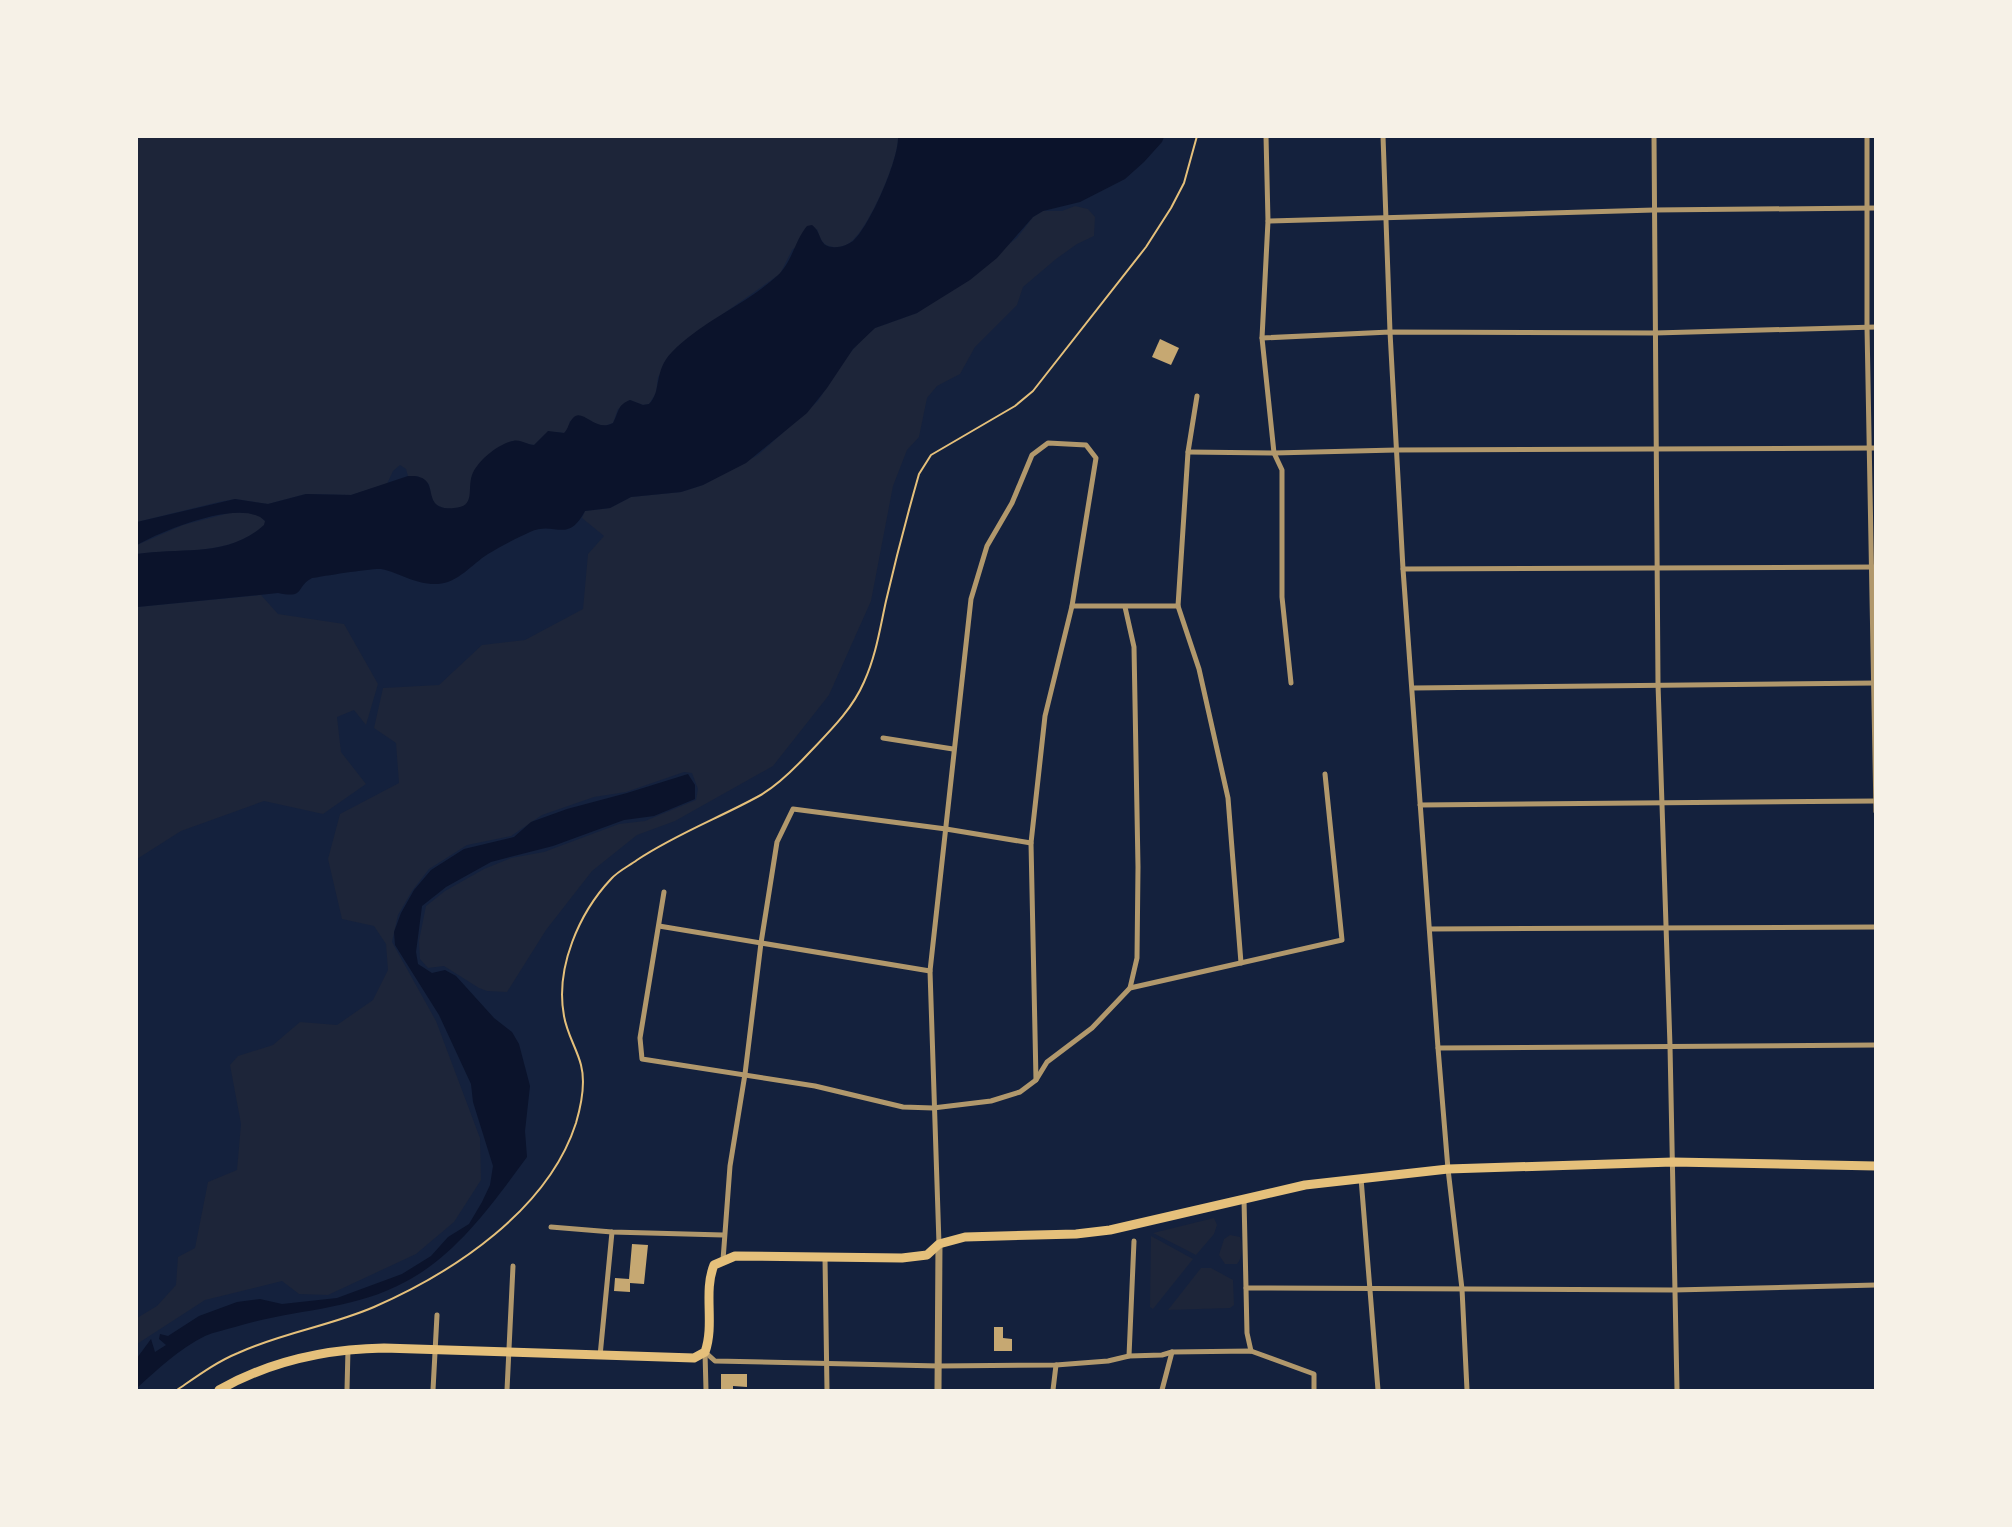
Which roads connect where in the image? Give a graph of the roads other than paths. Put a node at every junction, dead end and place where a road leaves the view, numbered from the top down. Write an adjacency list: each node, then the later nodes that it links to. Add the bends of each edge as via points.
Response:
1 (1266, 136): 8 (street)
2 (1383, 136): 7 (street)
3 (1654, 136): 6 (street)
4 (1867, 136): 5 (street)
5 (1872, 208): 6 (street); 9 (street)
6 (1654, 210): 7 (street); 12 (street)
7 (1386, 216): 8 (street); 11 (street)
8 (1268, 220): 13 (street)
9 (1867, 327): 10 (street); 12 (street); 15 (street)
10 (1875, 327)
11 (1390, 332): 12 (street); 13 (street); 16 (street)
12 (1655, 333): 17 (street)
13 (1262, 338): 19 (street)
14 (1197, 396): 18 (street)
15 (1872, 448): 17 (street); 21 (street)
16 (1396, 450): 17 (street); 19 (street); 22 (street)
17 (1657, 450): 20 (street)
18 (1188, 452): 19 (street); 24 (street)
19 (1274, 453): 26 (street, via 1282,470 1282,597)
20 (1658, 567): 21 (street); 22 (street); 28 (street)
21 (1874, 567): 27 (street)
22 (1403, 569): 29 (street)
23 (1072, 606): 25 (street); 31 (street, via 1096,458 1086,445 1048,443 1032,455 987,546 971,599); 38 (street, via 1045,716)
24 (1178, 606): 25 (street); 45 (street, via 1199,669 1228,798)
25 (1125, 607): 47 (street, via 1134,647 1138,867 1137,958)
26 (1291, 683)
27 (1875, 683): 28 (street); 33 (street)
28 (1658, 684): 29 (street); 34 (street)
29 (1413, 688): 35 (street)
30 (883, 738): 31 (street)
31 (953, 749): 37 (street)
32 (1325, 774): 45 (street, via 1342,940)
33 (1875, 802): 34 (street); 36 (street)
34 (1663, 804): 35 (street); 41 (street)
35 (1420, 805): 43 (street)
36 (1875, 812)
37 (946, 829): 38 (street); 44 (street, via 793,809 777,842); 46 (street)
38 (1031, 843): 52 (street)
39 (664, 892): 40 (street)
40 (659, 926): 44 (street); 51 (street, via 640,1038 642,1059)
41 (1665, 927): 42 (street); 43 (street); 49 (street)
42 (1875, 927)
43 (1430, 929): 50 (street)
44 (761, 943): 46 (street); 51 (street)
45 (1241, 963): 47 (street)
46 (930, 971): 53 (street)
47 (1130, 988): 52 (street, via 1093,1028 1047,1062)
48 (1875, 1045): 49 (street)
49 (1670, 1046): 50 (street); 54 (street)
50 (1438, 1048): 56 (street)
51 (745, 1074): 53 (street, via 903,1107); 61 (street)
52 (1036, 1080): 53 (street, via 1020,1092 991,1101)
53 (933, 1108): 63 (street)
54 (1673, 1163): 55 (main road); 56 (main road); 71 (street)
55 (1875, 1166)
56 (1448, 1169): 57 (main road); 69 (street)
57 (1362, 1178): 58 (main road); 70 (street)
58 (1244, 1199): 63 (main road, via 1110,1230 965,1237); 68 (street)
59 (551, 1227): 60 (street)
60 (612, 1232): 61 (street); 79 (street)
61 (723, 1235): 65 (street)
62 (1134, 1241): 80 (street)
63 (939, 1244): 64 (main road, via 927,1255); 83 (street)
64 (825, 1258): 65 (main road, via 743,1255); 81 (street)
65 (723, 1260): 76 (main road, via 714,1265 710,1275)
66 (513, 1266): 78 (street)
67 (1875, 1285): 71 (street)
68 (1246, 1289): 70 (street); 75 (street)
69 (1462, 1289): 70 (street); 71 (street); 95 (street)
70 (1368, 1290): 94 (street)
71 (1674, 1290): 96 (street)
72 (437, 1315): 74 (street)
73 (348, 1349): 74 (main road); 84 (main road, via 285,1362); 85 (street)
74 (436, 1351): 78 (main road); 86 (street)
75 (1251, 1351): 77 (street); 93 (street, via 1314,1374)
76 (705, 1352): 79 (main road, via 694,1358); 81 (street, via 715,1361); 88 (street)
77 (1171, 1352): 80 (street); 92 (street)
78 (508, 1353): 79 (main road); 87 (street)
79 (600, 1356)
80 (1129, 1356): 82 (street)
81 (828, 1362): 83 (street); 89 (street)
82 (1056, 1365): 83 (street); 91 (street)
83 (939, 1366): 90 (street)
84 (219, 1391)
85 (347, 1391)
86 (433, 1391)
87 (507, 1391)
88 (706, 1391)
89 (827, 1391)
90 (938, 1391)
91 (1053, 1391)
92 (1162, 1391)
93 (1314, 1391)
94 (1378, 1391)
95 (1467, 1391)
96 (1677, 1391)

